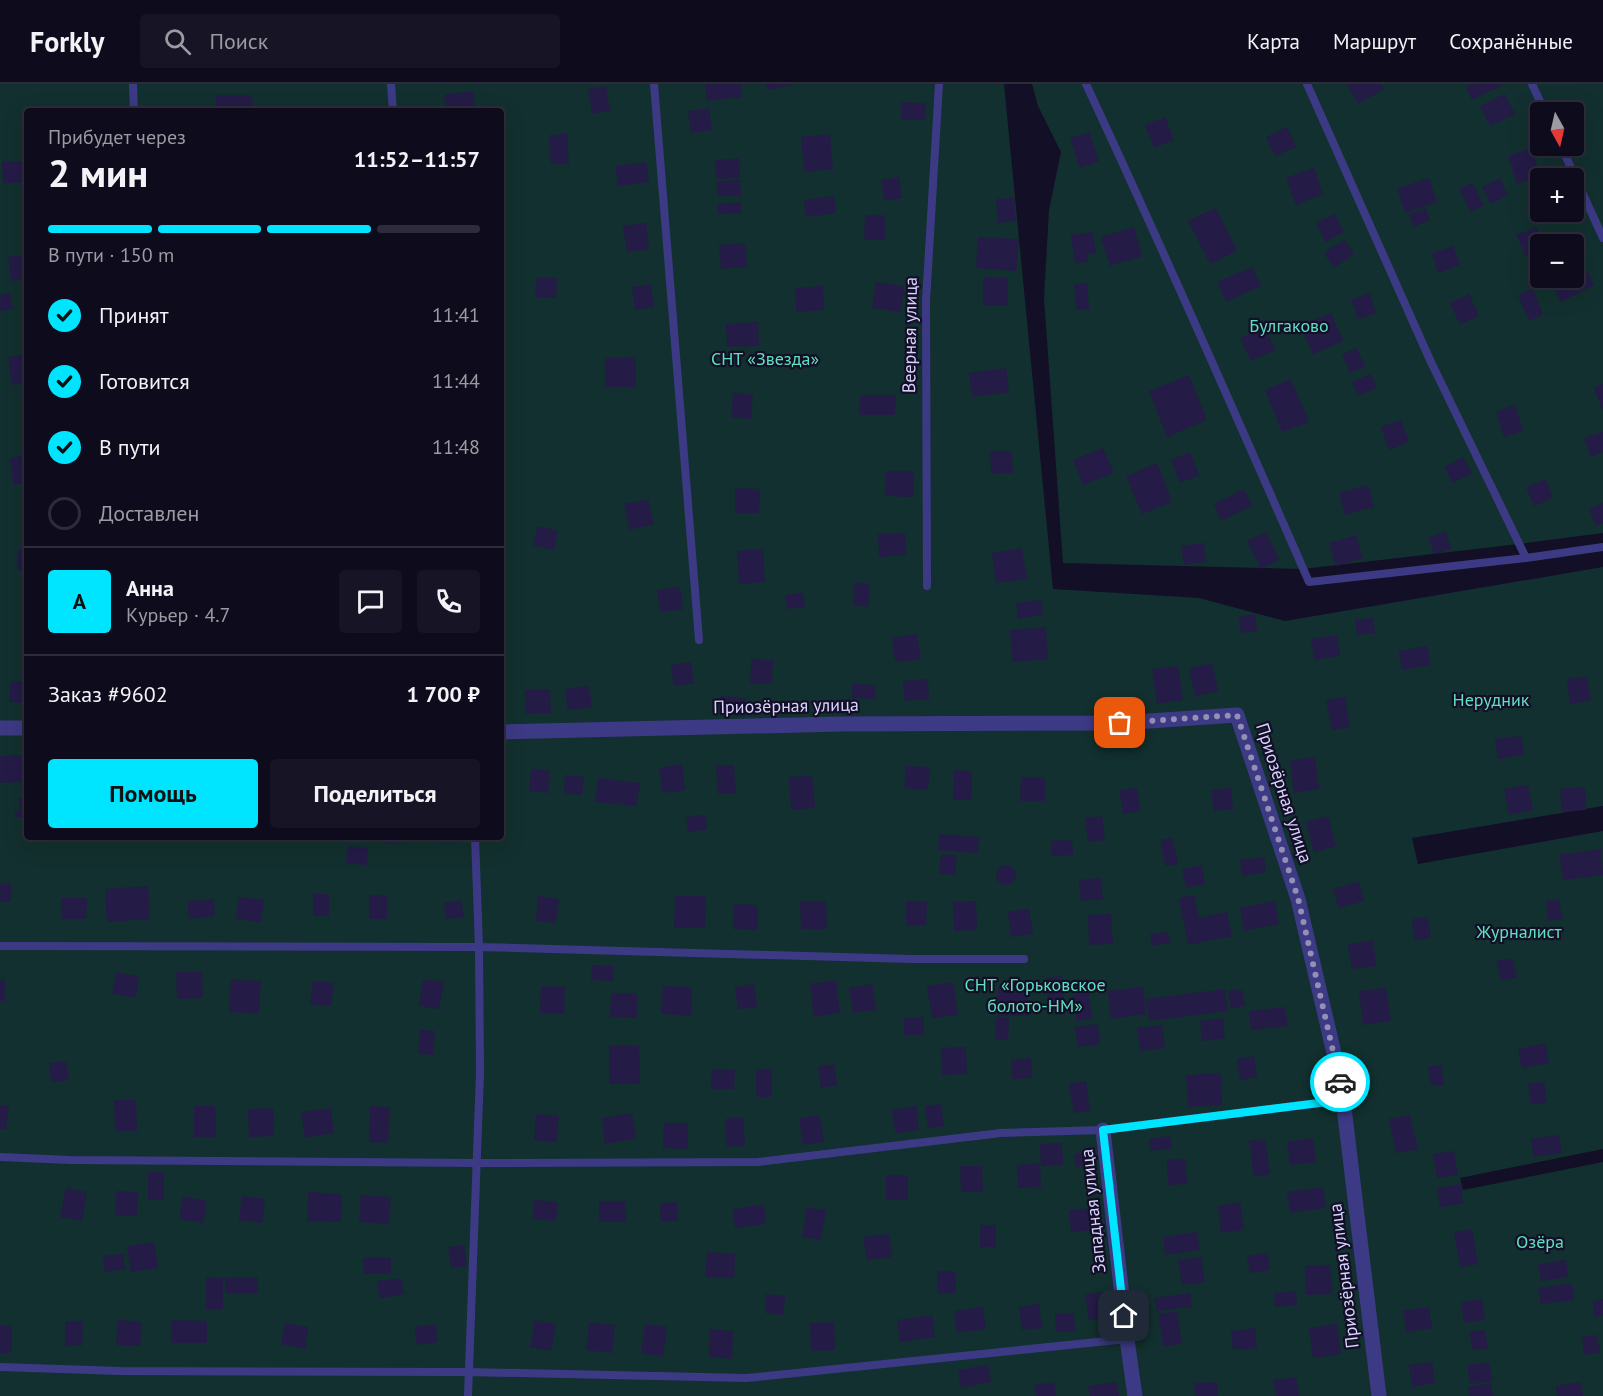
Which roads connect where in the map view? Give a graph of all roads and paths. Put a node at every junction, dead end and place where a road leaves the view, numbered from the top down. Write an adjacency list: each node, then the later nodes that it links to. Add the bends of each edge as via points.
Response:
1 (133, 84): 9 (lane)
2 (391, 84): 10 (lane)
3 (654, 84): 16 (lane)
4 (939, 84): 15 (lane, Веерная улица, via 926,301)
5 (1086, 84): 14 (lane, via 1309,582)
6 (1307, 84): 14 (lane, via 1430,360)
7 (1532, 84): 8 (lane)
8 (1540, 102)
9 (134, 108)
10 (393, 108)
11 (1566, 156): 12 (lane)
12 (1603, 238)
13 (1603, 547): 14 (lane)
14 (1526, 558)
15 (927, 586)
16 (699, 640)
17 (0, 728): 18 (street)
18 (24, 728)
19 (504, 732): 24 (street, Приозёрная улица, via 1120,723 1237,715 1298,898)
20 (475, 840): 22 (lane)
21 (0, 946): 22 (lane)
22 (479, 947): 23 (lane); 27 (lane)
23 (1024, 959)
24 (1343, 1100): 25 (lane); 33 (street, Приозёрная улица)
25 (1103, 1130): 27 (lane, via 1001,1133 758,1162); 28 (street, Западная улица)
26 (0, 1158): 27 (lane)
27 (477, 1163): 30 (lane)
28 (1126, 1339): 30 (lane, via 747,1378); 32 (street, Западная улица)
29 (0, 1367): 30 (lane)
30 (468, 1372): 31 (lane)
31 (468, 1396)
32 (1135, 1396)
33 (1378, 1396)

